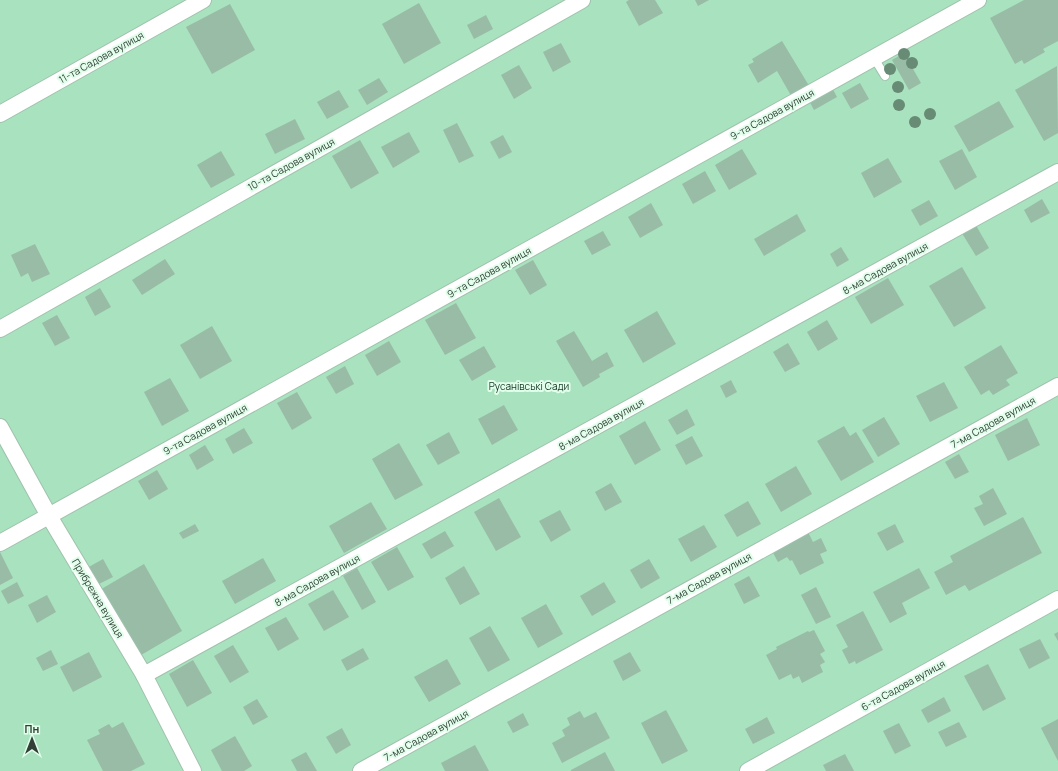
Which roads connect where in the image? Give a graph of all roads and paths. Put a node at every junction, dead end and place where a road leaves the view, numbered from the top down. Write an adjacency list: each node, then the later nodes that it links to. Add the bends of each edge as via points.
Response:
1 (203, 0): 6 (street, 11-та Садова вулиця)
2 (582, 0): 8 (street, 10-та Садова вулиця)
3 (978, 0): 4 (street, 9-та Садова вулиця)
4 (874, 58): 5 (lane); 11 (street, 9-та Садова вулиця)
5 (885, 76)
6 (0, 114)
7 (1058, 172): 14 (street, 8-ма Садова вулиця)
8 (0, 329)
9 (1058, 386): 16 (street, 7-ма Садова вулиця)
10 (0, 427): 11 (street, Прибрежна вулиця)
11 (49, 516): 12 (street, 9-та Садова вулиця); 14 (street, Прибрежна вулиця)
12 (0, 543)
13 (1058, 599): 17 (street, 6-та Садова вулиця)
14 (144, 675): 15 (street, Прибрежна вулиця)
15 (193, 771)
16 (361, 771)
17 (748, 771)

